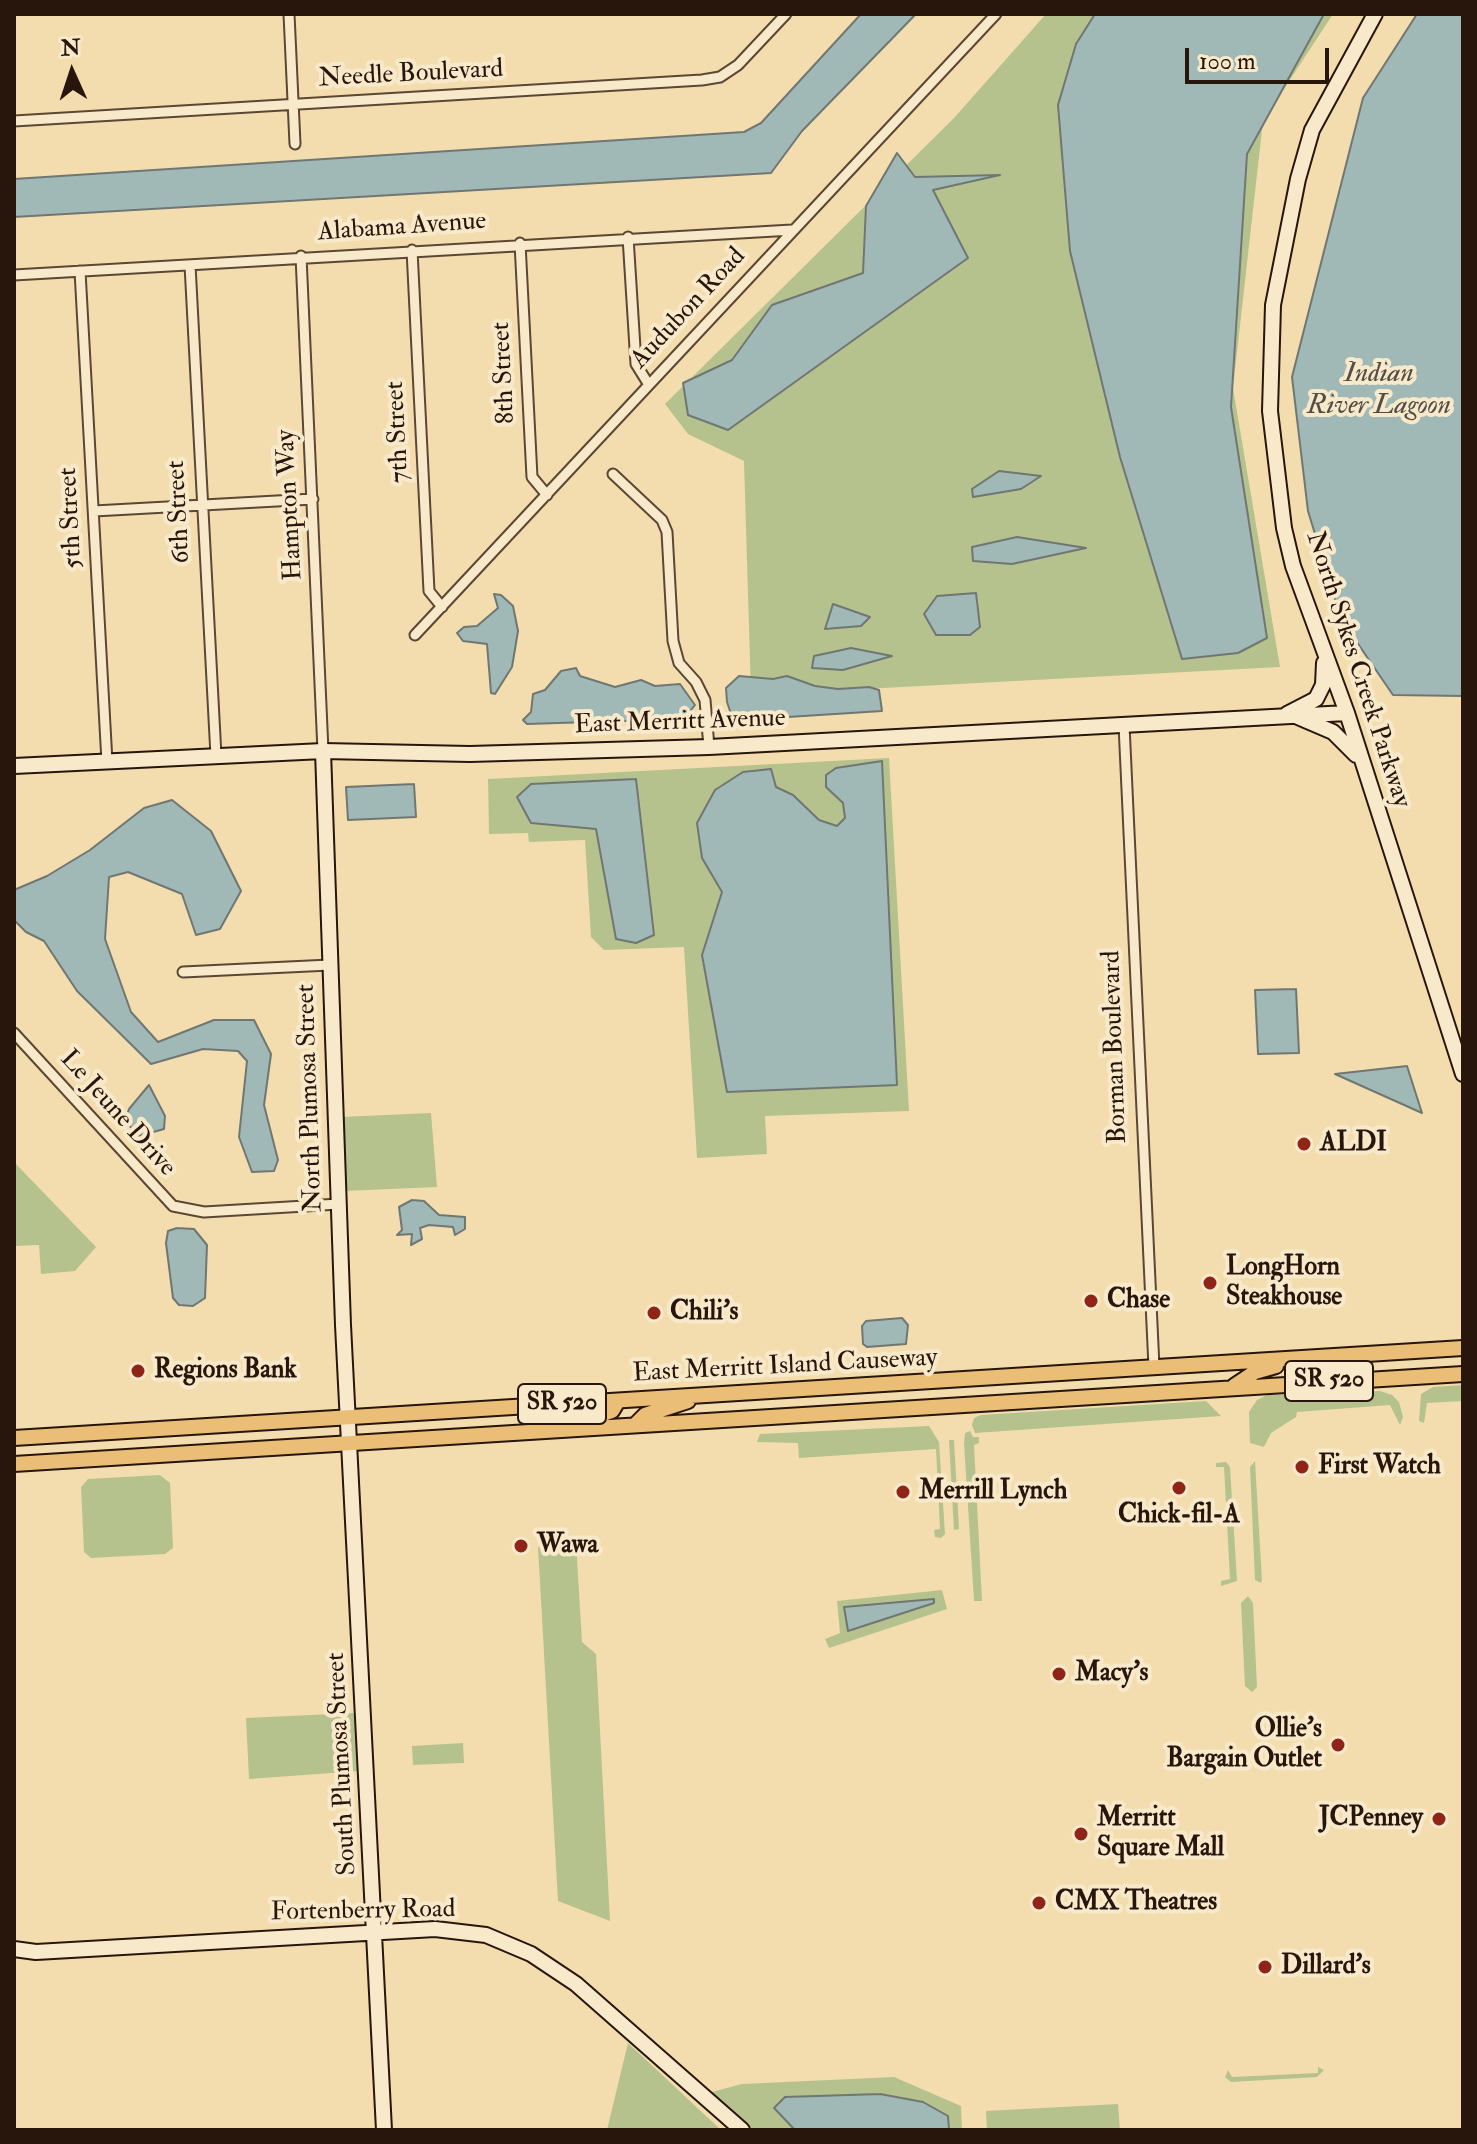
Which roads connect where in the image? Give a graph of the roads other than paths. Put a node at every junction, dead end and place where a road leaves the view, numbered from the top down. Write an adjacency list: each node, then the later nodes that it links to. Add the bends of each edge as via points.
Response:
1 (289, 14): 5 (street)
2 (786, 14): 5 (street, Needle Boulevard, via 738,65 711,79)
3 (996, 14): 8 (street, Audubon Road)
4 (1375, 14): 24 (street, North Sykes Creek Parkway, via 1312,130 1273,305 1270,411 1284,528)
5 (294, 104): 6 (street, Needle Boulevard); 7 (street)
6 (14, 121)
7 (295, 144)
8 (792, 230): 9 (street, Alabama Avenue); 16 (street, Audubon Road)
9 (628, 237): 10 (street, Alabama Avenue); 16 (street, via 636,364)
10 (520, 243): 11 (street, Alabama Avenue); 18 (street, 8th Street, via 532,477)
11 (412, 250): 12 (street, Alabama Avenue); 22 (street, 7th Street, via 429,591)
12 (301, 256): 13 (street, Alabama Avenue); 19 (street, Hampton Way)
13 (190, 265): 14 (street, Alabama Avenue); 20 (street, 6th Street)
14 (80, 271): 15 (street, Alabama Avenue); 21 (street, 5th Street)
15 (14, 275)
16 (649, 385): 18 (street, Audubon Road)
17 (613, 474): 28 (street, via 662,520 667,532 673,641 679,663 705,700)
18 (547, 495): 22 (street, Audubon Road)
19 (313, 499): 20 (street); 29 (street, Hampton Way)
20 (202, 504): 21 (street); 30 (street, 6th Street)
21 (94, 511): 31 (street, 5th Street)
22 (442, 607): 23 (street, Audubon Road)
23 (415, 635)
24 (1325, 654): 25 (street, North Sykes Creek Parkway); 26 (street, via 1320,693)
25 (1347, 713): 26 (street, East Merritt Avenue); 32 (street, North Sykes Creek Parkway)
26 (1289, 716): 27 (street, East Merritt Avenue); 32 (street, via 1333,732)
27 (1124, 725): 28 (street, East Merritt Avenue); 41 (street, Borman Boulevard)
28 (709, 747): 29 (street, East Merritt Avenue, via 470,754)
29 (323, 751): 30 (street, East Merritt Avenue); 34 (street, North Plumosa Street)
30 (216, 756): 31 (street, East Merritt Avenue)
31 (107, 762): 33 (street, East Merritt Avenue)
32 (1363, 764): 37 (street, North Sykes Creek Parkway)
33 (14, 766)
34 (330, 965): 35 (street); 38 (street, North Plumosa Street)
35 (183, 972)
36 (14, 1033): 38 (street, Le Jeune Drive, via 173,1206 204,1212)
37 (1463, 1074)
38 (339, 1204): 47 (street, North Plumosa Street)
39 (1463, 1348): 40 (main road, East Merritt Island Causeway / SR 520)
40 (1328, 1357): 41 (main road, East Merritt Island Causeway / SR 520); 43 (main road, via 1270,1367)
41 (1154, 1367): 44 (main road, East Merritt Island Causeway / SR 520); 45 (main road, via 1141,1384)
42 (1463, 1374): 43 (main road, East Merritt Island Causeway / SR 520)
43 (1234, 1387): 45 (main road, East Merritt Island Causeway / SR 520)
44 (699, 1396): 46 (main road, East Merritt Island Causeway / SR 520); 48 (main road, via 655,1410)
45 (1093, 1396): 48 (main road, East Merritt Island Causeway / SR 520)
46 (618, 1401): 47 (main road, East Merritt Island Causeway / SR 520); 49 (main road, via 601,1417)
47 (349, 1416): 50 (main road, East Merritt Island Causeway / SR 520); 51 (street, North Plumosa Street)
48 (635, 1425): 49 (main road, East Merritt Island Causeway / SR 520)
49 (549, 1431): 51 (main road, East Merritt Island Causeway / SR 520)
50 (14, 1438)
51 (351, 1443): 52 (main road, East Merritt Island Causeway / SR 520); 53 (street, South Plumosa Street)
52 (14, 1464)
53 (375, 1932): 54 (street, Fortenberry Road, via 36,1952); 55 (street, South Plumosa Street); 56 (street, Fortenberry Road, via 435,1929 486,1935 531,1954 576,1984)
54 (14, 1949)
55 (384, 2130)
56 (742, 2130)

